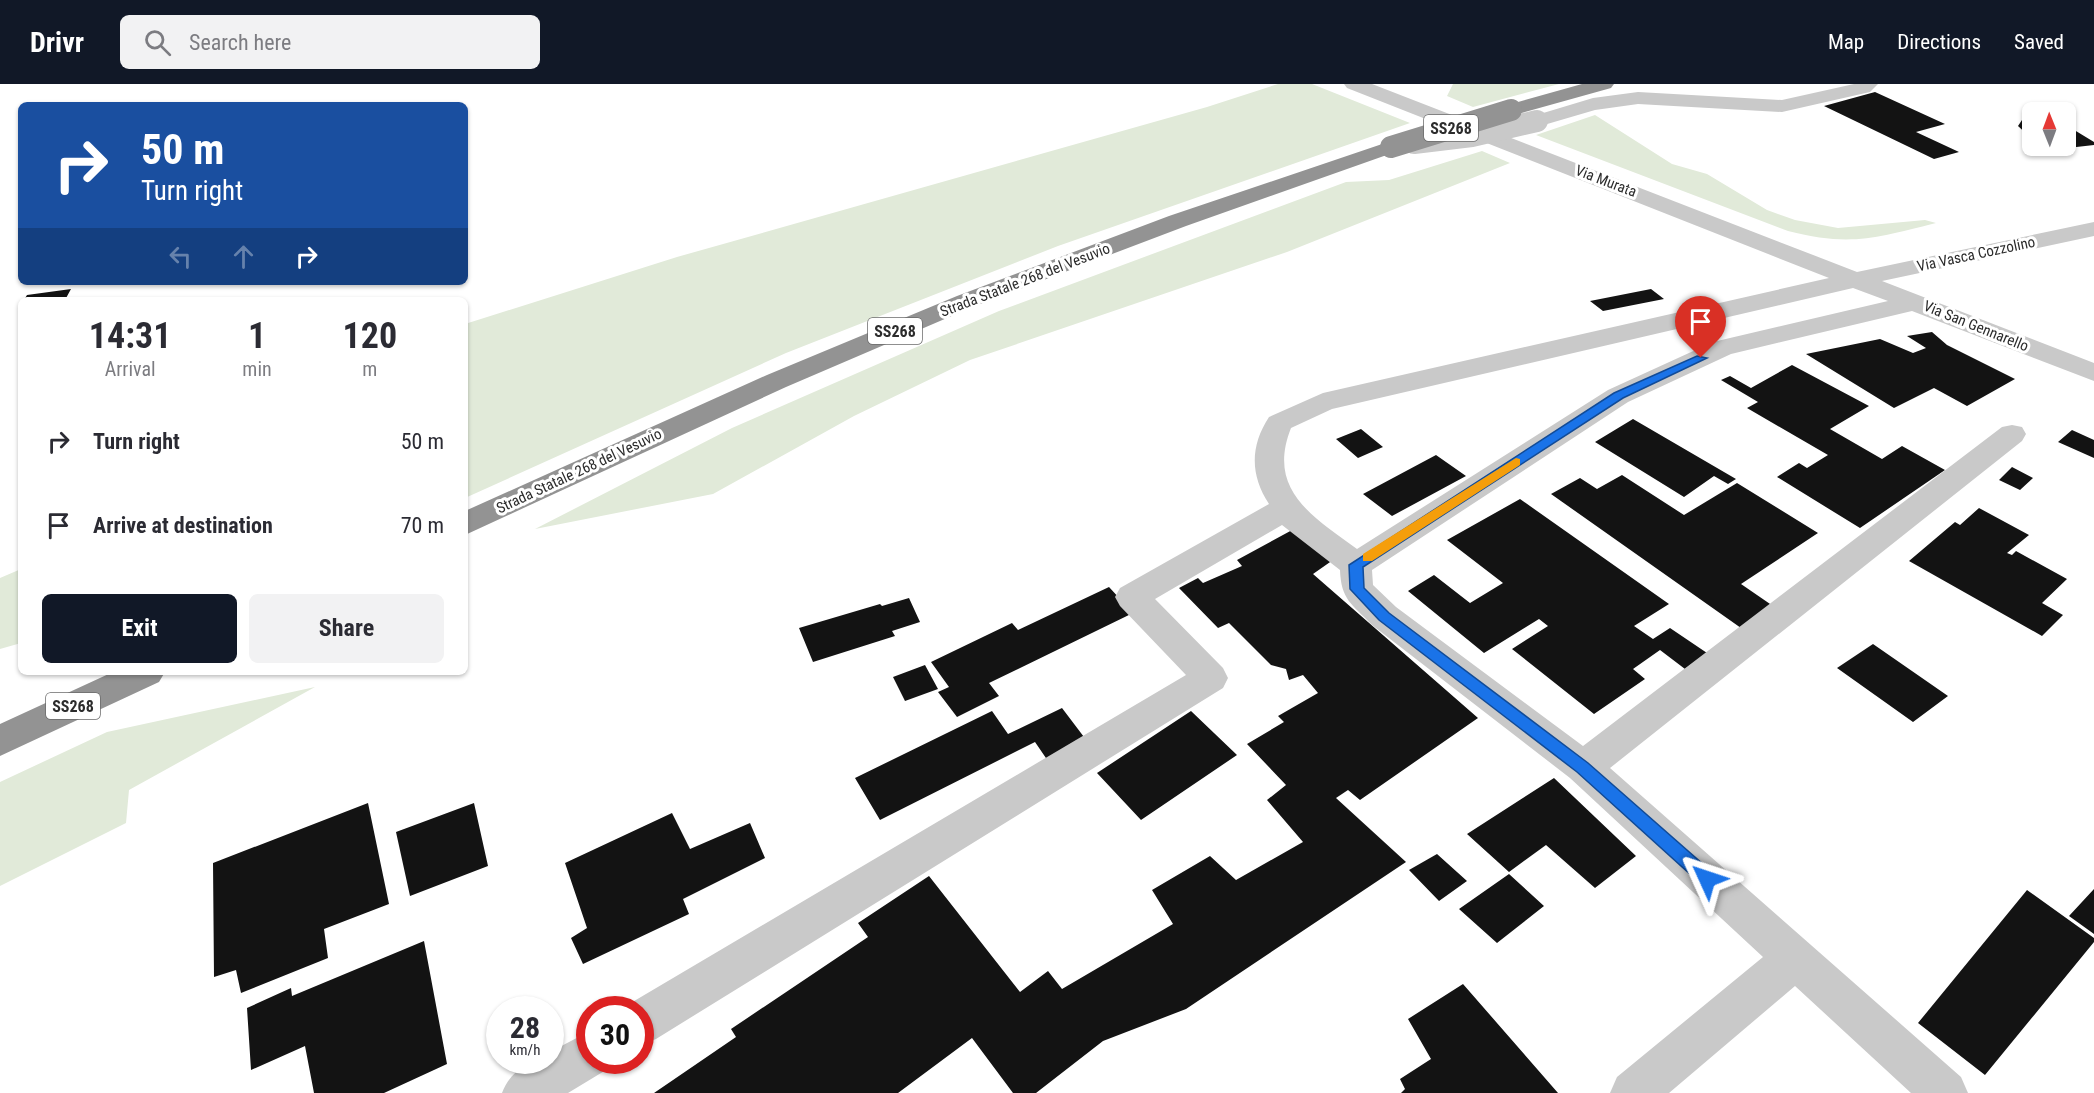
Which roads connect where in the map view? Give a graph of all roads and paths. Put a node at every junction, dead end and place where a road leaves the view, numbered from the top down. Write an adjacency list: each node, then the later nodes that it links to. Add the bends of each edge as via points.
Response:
1 (1354, 84): 6 (street, Via Murata)
2 (1604, 84): 4 (highway, Strada Statale 268 del Vesuvio / SS268, bridge)
3 (1868, 84): 4 (street, bridge, via 1782,106 1638,98 1593,104 1472,136)
4 (1391, 147): 11 (highway, Strada Statale 268 del Vesuvio / SS268, via 965,301 700,415)
5 (2094, 230): 6 (street, Via Vasca Cozzolino)
6 (1859, 279): 7 (street, Via San Gennarello); 10 (street, Via Vasca Cozzolino, via 1323,402 1279,423 1268,449 1274,488)
7 (1918, 303): 8 (street, Via San Gennarello); 12 (street, via 1722,348 1629,391)
8 (2094, 373)
9 (2012, 434): 15 (street)
10 (1287, 508): 12 (street, Via Vasca Cozzolino, via 1293,517); 17 (street, via 1132,597 1210,678)
11 (468, 523)
12 (1356, 565): 15 (street, via 1357,589 1384,616)
13 (141, 675): 14 (highway, SS268)
14 (0, 741)
15 (1582, 767): 16 (street)
16 (1795, 958): 20 (street); 21 (street)
17 (654, 1015)
18 (576, 1062): 19 (street)
19 (525, 1093)
20 (1633, 1093)
21 (1946, 1093)

